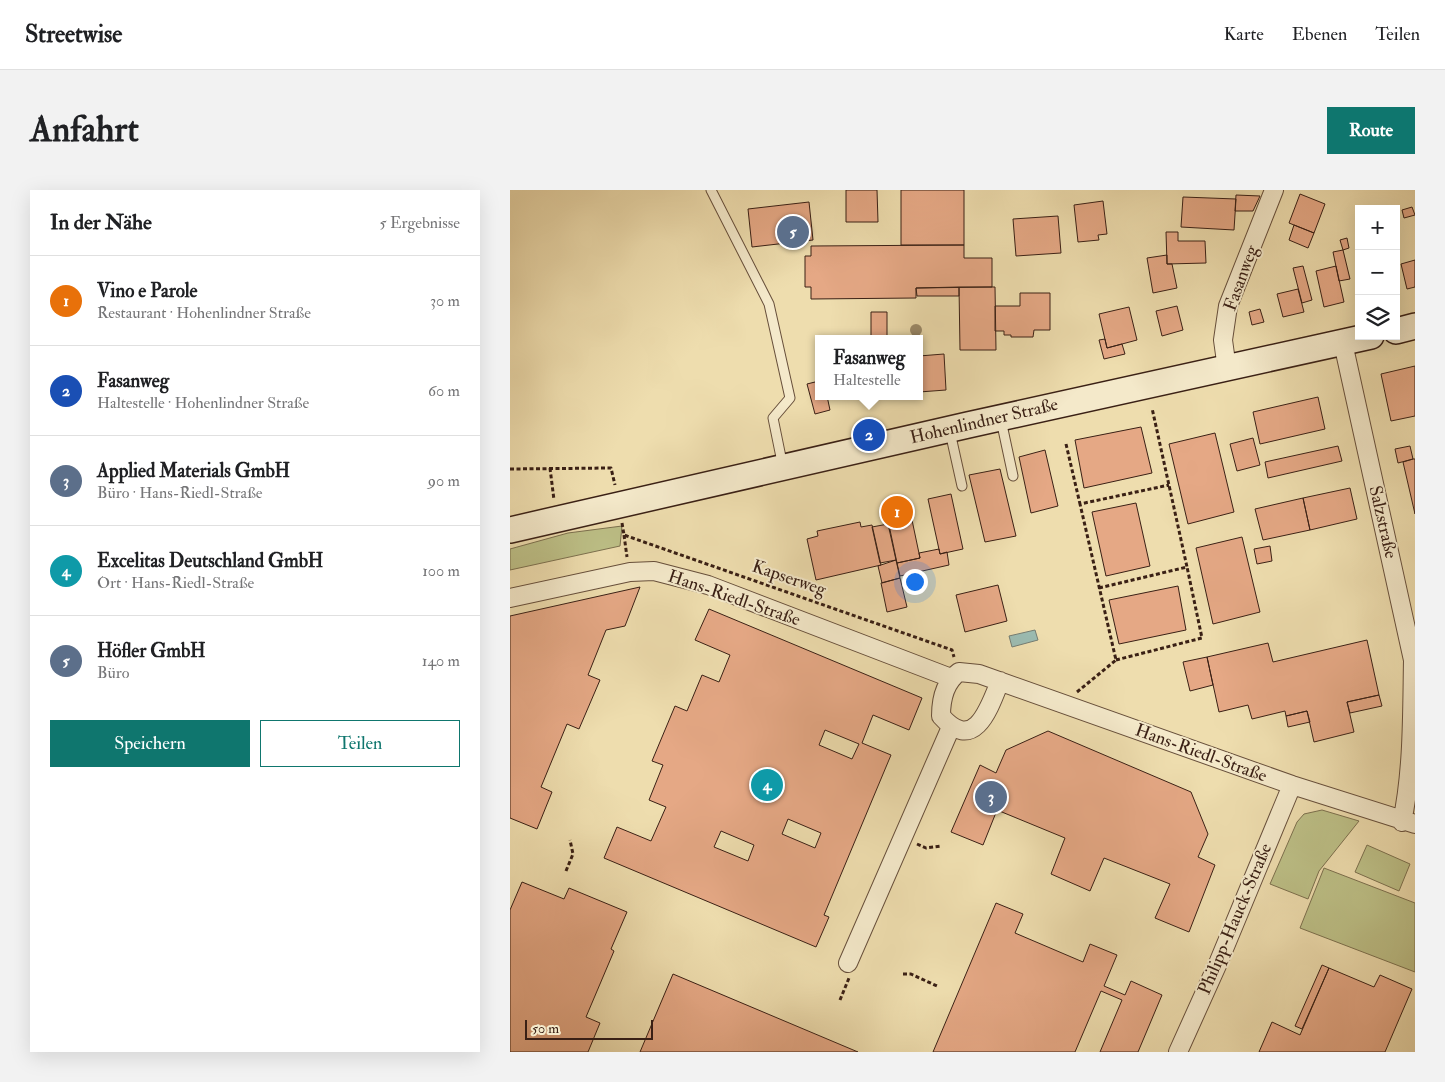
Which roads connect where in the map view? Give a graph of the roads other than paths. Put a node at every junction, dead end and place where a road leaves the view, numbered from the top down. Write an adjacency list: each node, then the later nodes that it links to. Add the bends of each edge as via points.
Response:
1 (711, 190): 10 (lane, via 769,304 790,398 773,418)
2 (1274, 190): 7 (street, Fasanweg, via 1228,306 1223,340)
3 (1415, 326): 4 (street)
4 (1400, 330)
5 (1355, 340): 6 (street, Hohenlindner Straße)
6 (1343, 343): 7 (street, Hohenlindner Straße); 19 (street, Salzstraße, via 1413,660 1406,803)
7 (1227, 369): 8 (street, Hohenlindner Straße)
8 (1000, 418): 9 (street, Hohenlindner Straße); 11 (lane)
9 (949, 429): 10 (street, Hohenlindner Straße); 12 (lane)
10 (783, 467): 13 (street, Hohenlindner Straße)
11 (1013, 476)
12 (962, 486)
13 (510, 530)
14 (510, 598): 15 (street, Hans-Riedl-Straße, via 630,572 654,571 708,585)
15 (955, 675): 16 (street, Hans-Riedl-Straße, via 979,674); 17 (street, via 941,700 941,716)
16 (1000, 681): 17 (street, via 976,728 963,731); 18 (street, Hans-Riedl-Straße)
17 (951, 727): 20 (street)
18 (1292, 785): 19 (street, Hans-Riedl-Straße); 21 (street, Philipp-Hauck-Straße)
19 (1409, 823)
20 (848, 964)
21 (1178, 1052)

